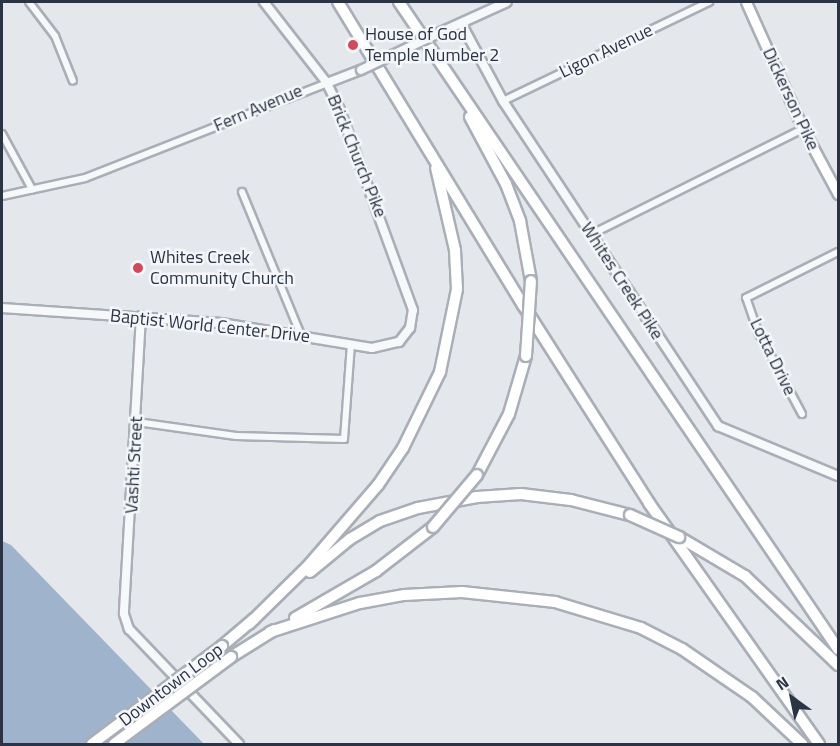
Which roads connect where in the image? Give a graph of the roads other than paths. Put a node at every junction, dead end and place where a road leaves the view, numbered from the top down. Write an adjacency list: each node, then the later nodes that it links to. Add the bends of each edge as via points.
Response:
1 (29, 2): 9 (street, via 55,36)
2 (264, 2): 10 (street, Brick Church Pike)
3 (338, 2): 15 (highway)
4 (399, 2): 11 (highway)
5 (507, 2): 8 (street, Fern Avenue)
6 (709, 2): 12 (street, Ligon Avenue)
7 (746, 2): 13 (main road, Dickerson Pike)
8 (461, 23): 10 (street, Fern Avenue, bridge); 12 (street, Whites Creek Pike)
9 (73, 81)
10 (327, 83): 16 (street, Fern Avenue, via 85,178); 24 (street, Brick Church Pike, via 406,287 413,310)
11 (452, 85): 31 (highway, bridge, via 506,184 523,230 531,281 526,356 509,414 477,475 433,527 376,571); 32 (highway)
12 (503, 101): 20 (street, Whites Creek Pike)
13 (803, 129): 18 (main road, Dickerson Pike); 20 (street)
14 (2, 134): 16 (street)
15 (433, 159): 30 (highway, via 456,250 457,289 440,372 403,448 378,484 323,550); 38 (highway, via 649,503)
16 (32, 189): 19 (street, Fern Avenue)
17 (242, 192): 25 (street)
18 (838, 194)
19 (2, 196)
20 (592, 234): 29 (street, Whites Creek Pike, via 718,426)
21 (838, 252): 27 (street, Lotta Drive, via 746,298 758,332)
22 (2, 308): 23 (street, Baptist World Center Drive)
23 (141, 316): 25 (street, Baptist World Center Drive); 28 (street, Vashti Street)
24 (410, 328): 26 (street, Baptist World Center Drive, via 399,342 388,347)
25 (301, 335): 26 (street, Baptist World Center Drive)
26 (351, 344): 28 (street, via 344,439 236,436)
27 (802, 414)
28 (136, 422): 36 (street, Vashti Street, via 124,614 129,630)
29 (838, 476)
30 (249, 624): 33 (highway, bridge, via 350,539 380,521 418,508 477,496 521,495 571,500 630,514 701,547 745,576); 34 (highway, Downtown Loop, bridge)
31 (270, 632): 35 (highway, Downtown Loop, bridge); 37 (highway, via 360,603 404,595 462,592 555,602 641,628 682,649 752,697)
32 (838, 649)
33 (838, 665)
34 (92, 744)
35 (114, 744)
36 (239, 744)
37 (802, 744)
38 (819, 744)

